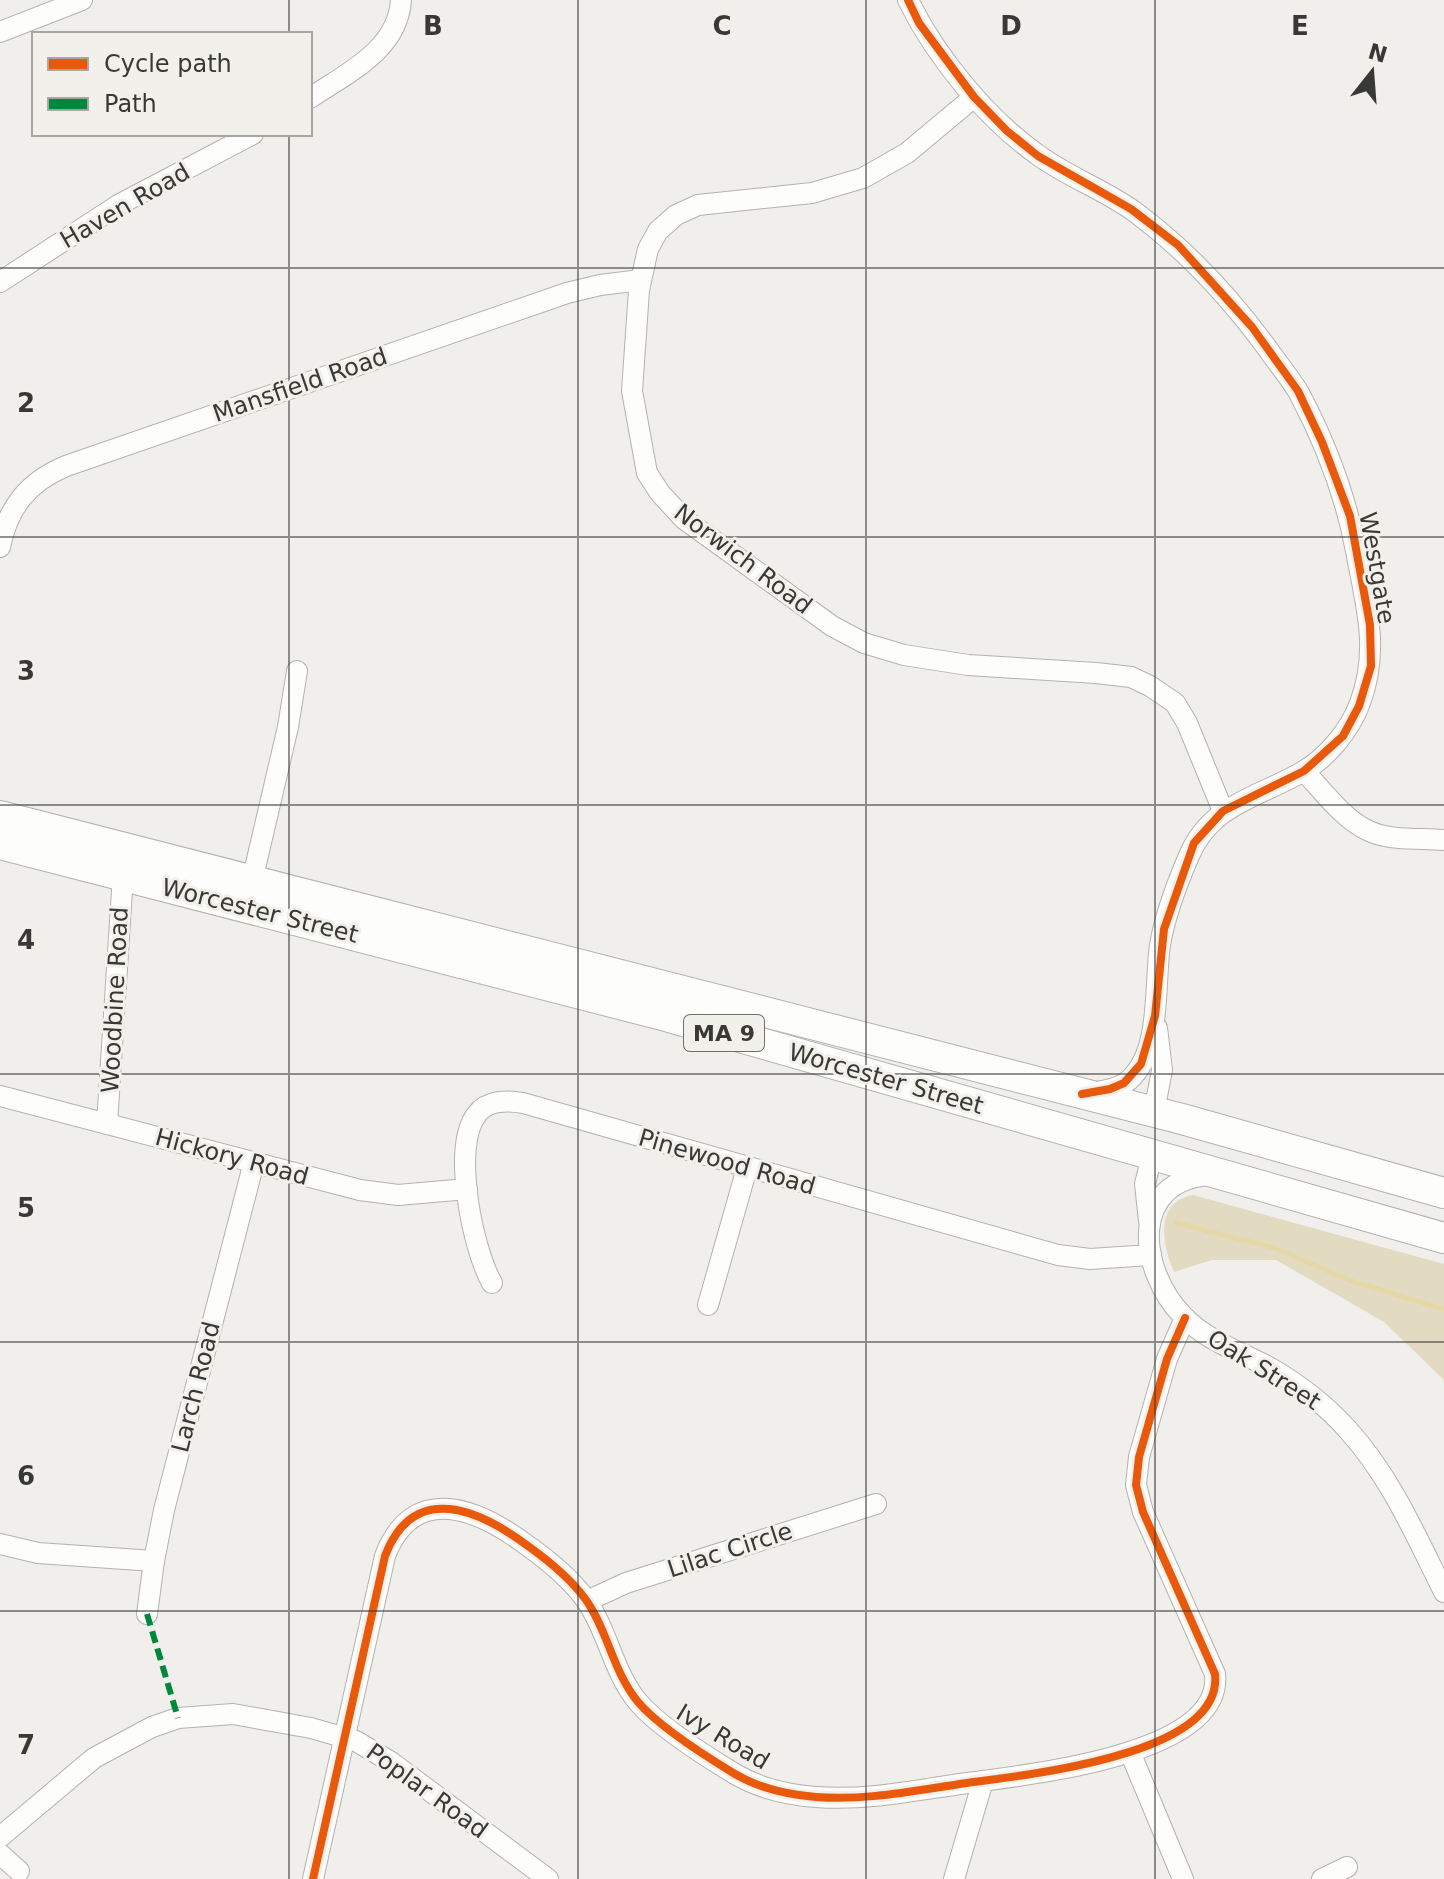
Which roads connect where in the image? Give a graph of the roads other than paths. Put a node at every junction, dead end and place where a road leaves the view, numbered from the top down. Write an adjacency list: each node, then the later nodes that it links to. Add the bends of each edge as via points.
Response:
1 (82, 0): 4 (street)
2 (401, 0): 5 (street, via 385,42)
3 (908, 0): 6 (street, Westgate)
4 (0, 32)
5 (312, 97)
6 (974, 97): 8 (street, Norwich Road, via 907,153 863,178 812,193 707,203 683,211 654,236); 12 (street, Westgate, via 1038,156 1131,209 1178,245 1252,327 1298,391 1350,516 1370,625 1371,666 1343,736)
7 (249, 136): 9 (street, Haven Road, via 120,204)
8 (641, 280): 10 (street, Mansfield Road, via 567,293 66,466 41,478 16,502); 13 (street, Norwich Road, via 632,391 647,473 684,519 832,626 864,643 968,665 1131,677 1150,686 1175,703 1187,723)
9 (0, 282)
10 (0, 547)
11 (297, 671): 18 (street)
12 (1304, 771): 13 (street, Westgate); 15 (street, via 1367,831)
13 (1223, 811): 19 (street, Westgate, via 1194,843 1170,906 1160,949)
14 (0, 816): 18 (highway, Worcester Street / MA 9)
15 (1444, 840)
16 (0, 844): 17 (highway, Worcester Street / MA 9)
17 (123, 875): 23 (street, Woodbine Road); 24 (highway, Worcester Street / MA 9, via 655,1013)
18 (252, 881): 20 (highway, Worcester Street / MA 9)
19 (1155, 1016): 20 (street, Westgate, via 1148,1047 1133,1076 1110,1089); 22 (street, Westgate, via 1162,1070)
20 (1082, 1094): 22 (highway, Worcester Street / MA 9)
21 (0, 1096): 23 (street, Hickory Road)
22 (1154, 1112): 24 (highway, via 1112,1130); 25 (highway, Worcester Street / MA 9)
23 (107, 1124): 27 (street, Hickory Road)
24 (1053, 1127): 26 (highway, Worcester Street / MA 9)
25 (1245, 1136): 26 (highway, via 1195,1137); 31 (highway, Worcester Street / MA 9)
26 (1152, 1155): 29 (highway, Worcester Street / MA 9); 32 (street, Oak Street, via 1145,1184)
27 (254, 1162): 30 (street, Hickory Road, via 386,1194); 40 (street, Larch Road)
28 (747, 1168): 30 (street, Pinewood Road, via 509,1101 488,1105 474,1118 466,1154); 34 (street, Pinewood Road, via 1065,1257); 36 (street)
29 (1225, 1175): 32 (street, Oak Street, via 1173,1185 1156,1202); 33 (highway, Worcester Street / MA 9)
30 (467, 1189): 35 (street, Pinewood Road, via 475,1242)
31 (1444, 1193)
32 (1150, 1225): 34 (street, Oak Street)
33 (1444, 1238)
34 (1151, 1255): 37 (street, Oak Street, via 1160,1282)
35 (492, 1283)
36 (708, 1305)
37 (1185, 1318): 41 (street, Oak Street, via 1296,1384 1340,1421 1380,1472); 45 (street, Ivy Road, via 1163,1373 1136,1485 1213,1669 1215,1686 1195,1720)
38 (876, 1504): 42 (street, Lilac Circle, via 626,1583)
39 (0, 1544): 40 (street, via 61,1556)
40 (154, 1561): 43 (street, Larch Road)
41 (1444, 1592)
42 (587, 1601): 44 (street, Ivy Road, via 549,1562 487,1520 445,1507 412,1519 395,1534 382,1564); 46 (street, Ivy Road, via 626,1686 641,1705 741,1777 792,1794 842,1798)
43 (147, 1614)
44 (345, 1736): 47 (street, Poplar Road, via 233,1714 169,1720 94,1758); 51 (street, Ivy Road); 52 (street, Poplar Road, via 391,1762)
45 (1130, 1752): 46 (street, Ivy Road); 54 (street)
46 (983, 1781): 53 (street)
47 (0, 1837)
48 (0, 1854): 50 (street)
49 (1347, 1867): 55 (street)
50 (19, 1871)
51 (313, 1879)
52 (548, 1879)
53 (954, 1879)
54 (1183, 1879)
55 (1322, 1879)

